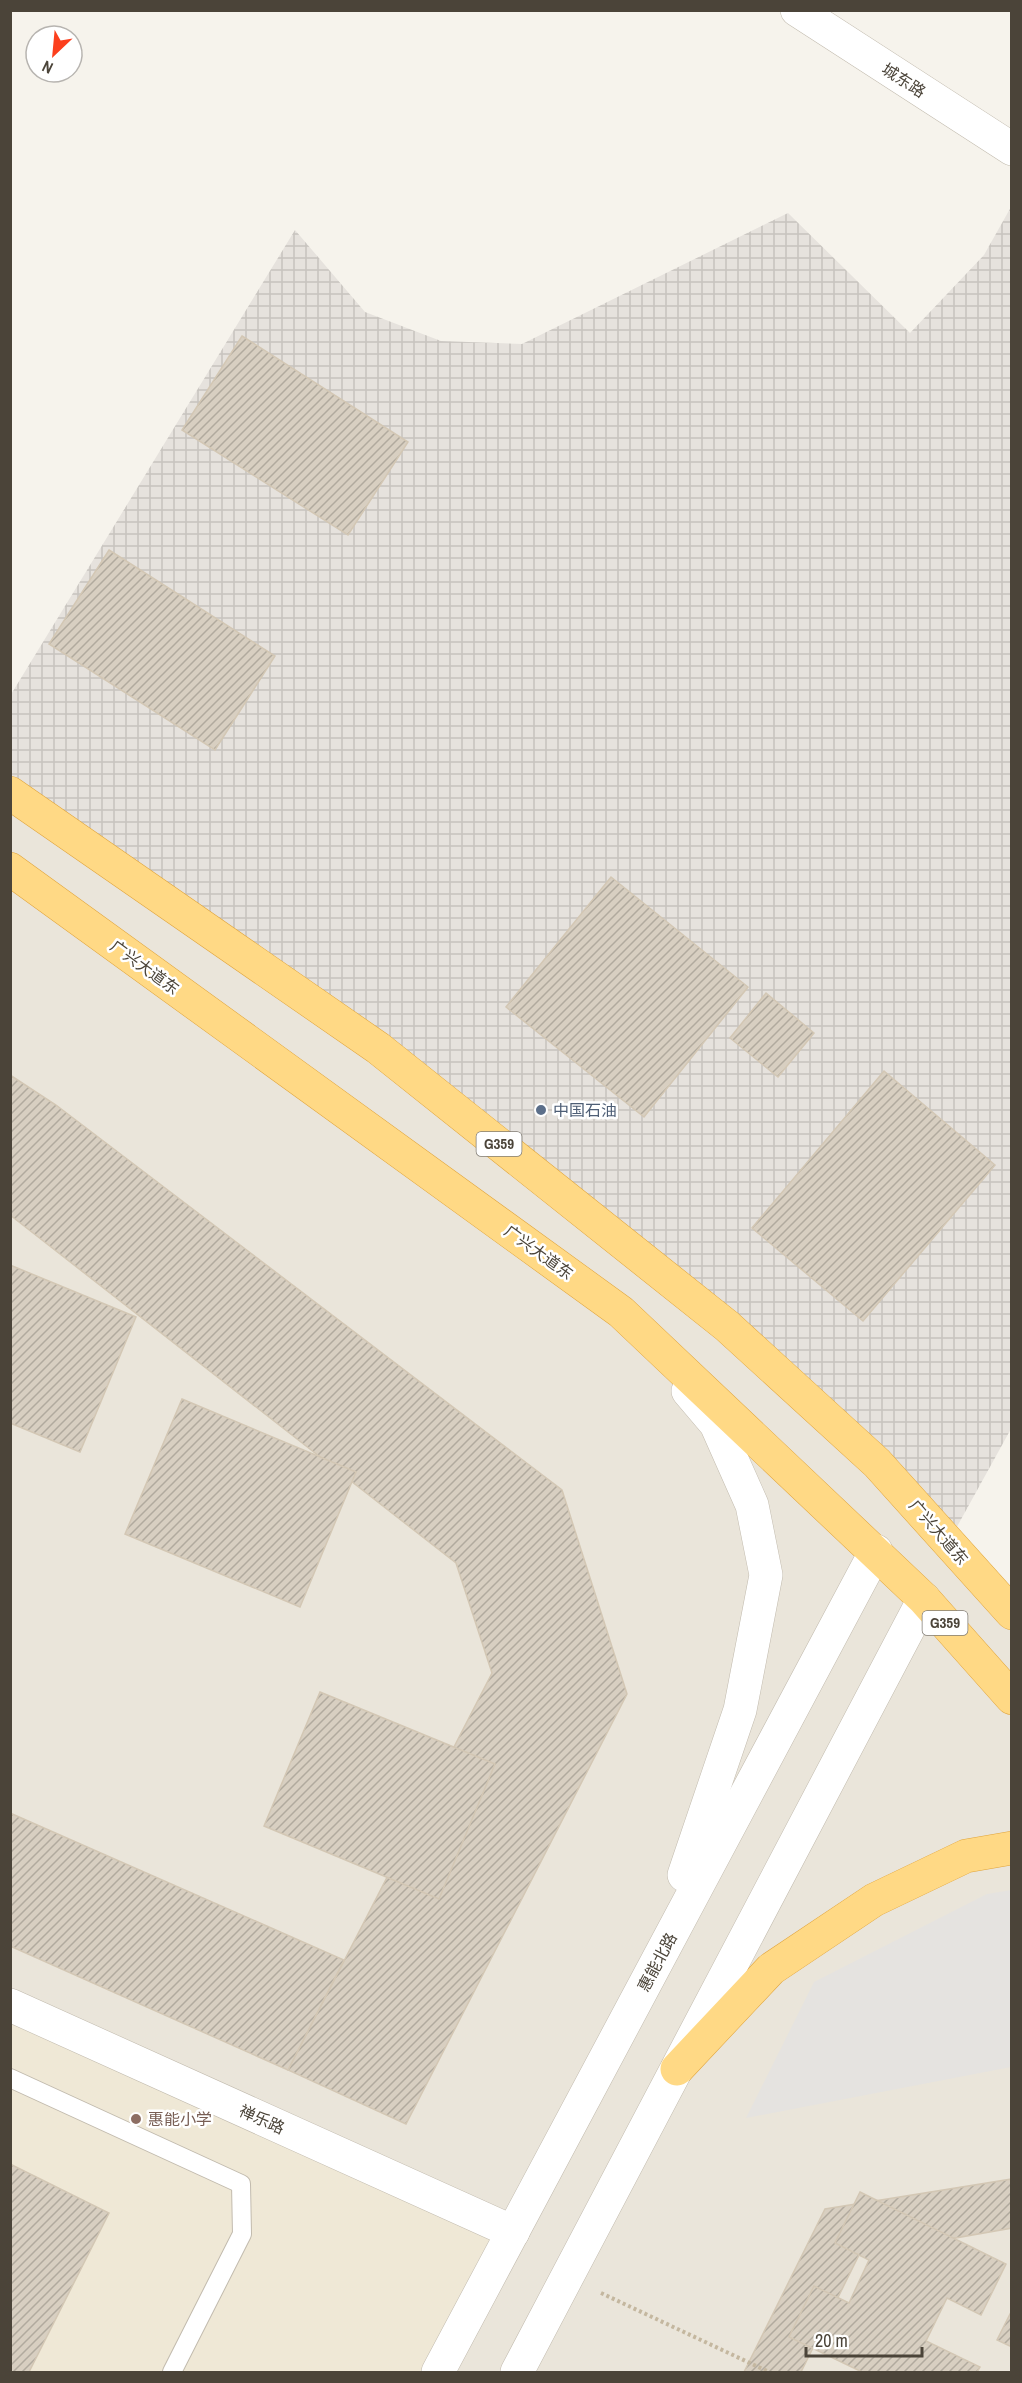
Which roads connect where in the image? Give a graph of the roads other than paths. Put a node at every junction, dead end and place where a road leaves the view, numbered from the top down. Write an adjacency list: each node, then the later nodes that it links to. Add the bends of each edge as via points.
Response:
1 (797, 10): 2 (street, 城东路)
2 (1011, 149)
3 (10, 793): 8 (highway, 广兴大道东 / G359, via 378,1048 728,1326 877,1463)
4 (10, 869): 5 (highway, 广兴大道东 / G359)
5 (621, 1311): 6 (highway, 广兴大道东 / G359); 11 (street, via 716,1424 752,1505 766,1575 740,1710)
6 (876, 1551): 7 (highway, 广兴大道东 / G359); 11 (street, 惠能北路)
7 (924, 1599): 9 (highway, 广兴大道东 / G359); 13 (street)
8 (1011, 1613)
9 (1011, 1698)
10 (1011, 1848): 13 (highway, via 966,1856 874,1900 771,1969)
11 (641, 1991): 15 (street, 惠能北路)
12 (10, 2005): 15 (street, 禅乐路)
13 (677, 2069): 18 (street)
14 (10, 2078): 16 (lane, via 241,2184 242,2234)
15 (513, 2232): 17 (street, 惠能北路)
16 (172, 2373)
17 (438, 2373)
18 (518, 2373)

